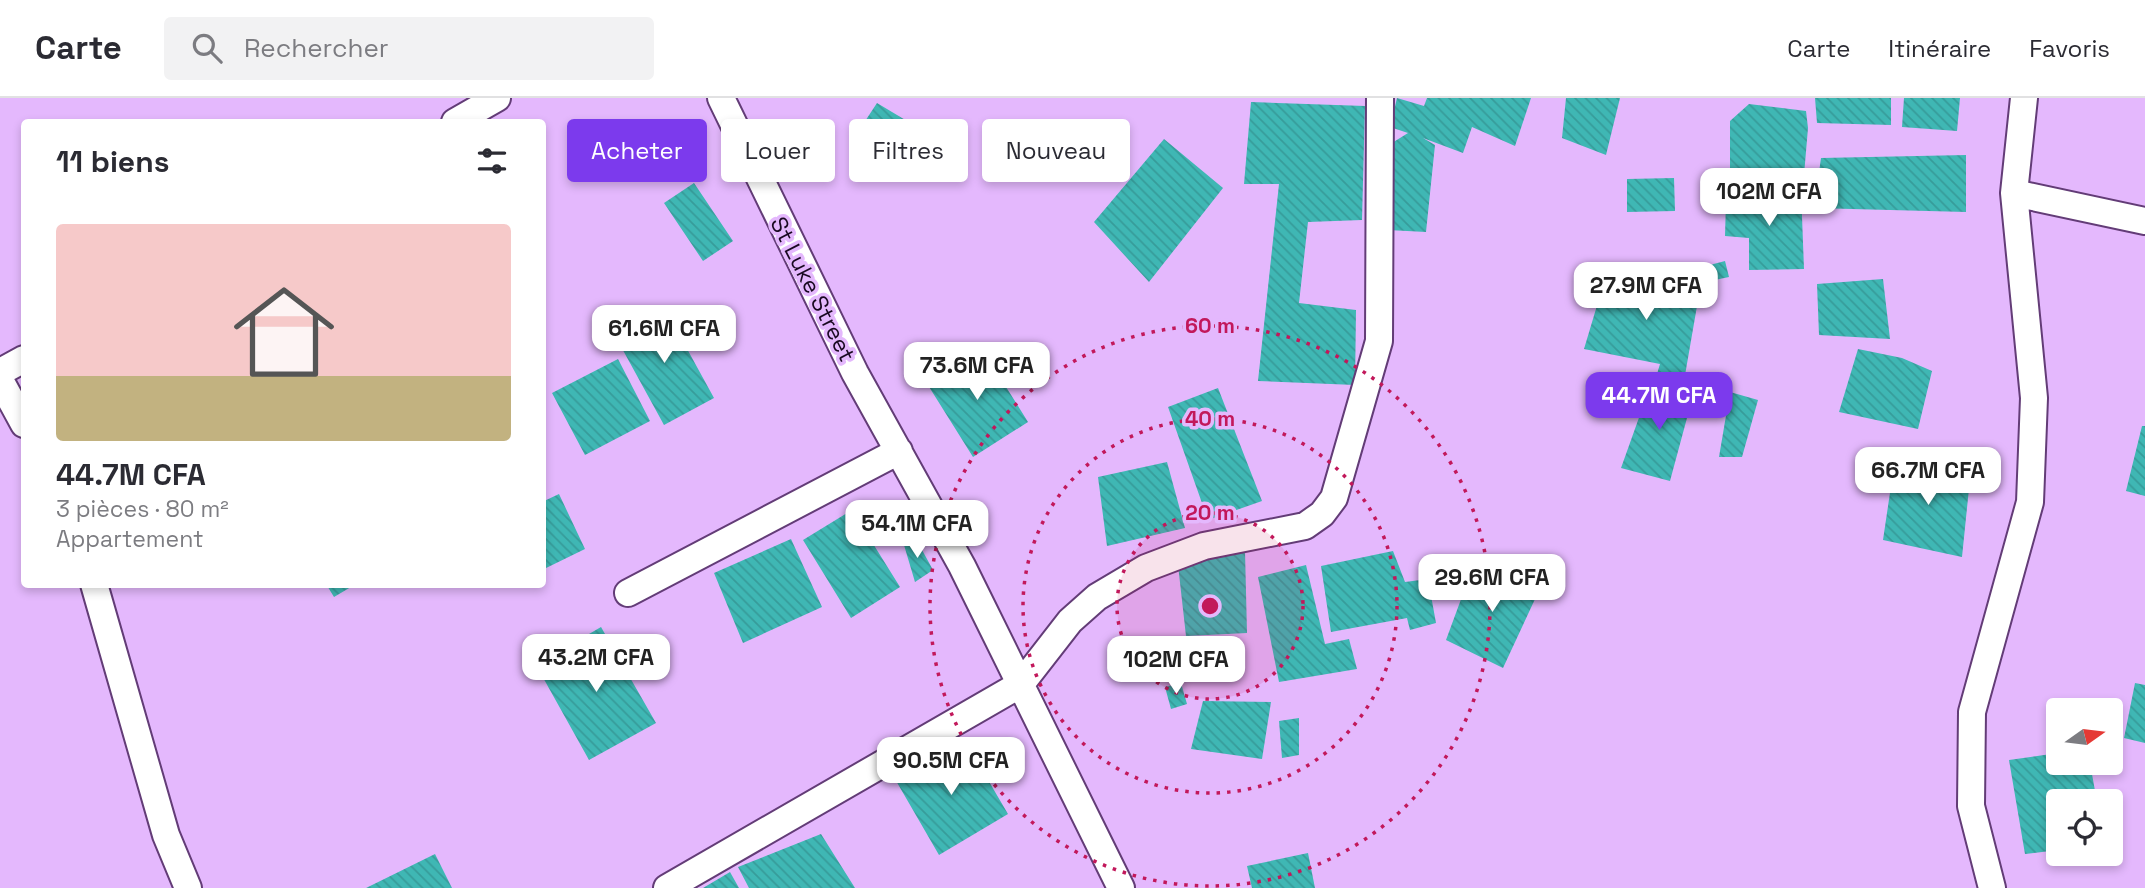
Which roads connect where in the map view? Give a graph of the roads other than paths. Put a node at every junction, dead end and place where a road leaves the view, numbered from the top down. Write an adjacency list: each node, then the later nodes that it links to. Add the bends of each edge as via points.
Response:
1 (497, 98): 5 (street)
2 (721, 98): 12 (street, St Luke Street, via 849,361)
3 (1380, 98): 15 (street, via 1379,341 1334,498 1305,526 1204,546 1146,568 1097,597 1070,621)
4 (2024, 98): 6 (street)
5 (460, 119)
6 (2014, 194): 7 (street); 19 (street, via 2034,398 2030,502 1972,712 1971,806)
7 (2145, 221)
8 (21, 361): 9 (street)
9 (0, 372)
10 (0, 380): 11 (street)
11 (21, 418)
12 (899, 451): 14 (street); 15 (street, St Luke Street)
13 (95, 588): 16 (street, via 166,835)
14 (628, 593)
15 (1021, 684): 17 (street); 18 (street, St Luke Street)
16 (188, 888)
17 (667, 888)
18 (1121, 888)
19 (1992, 888)

